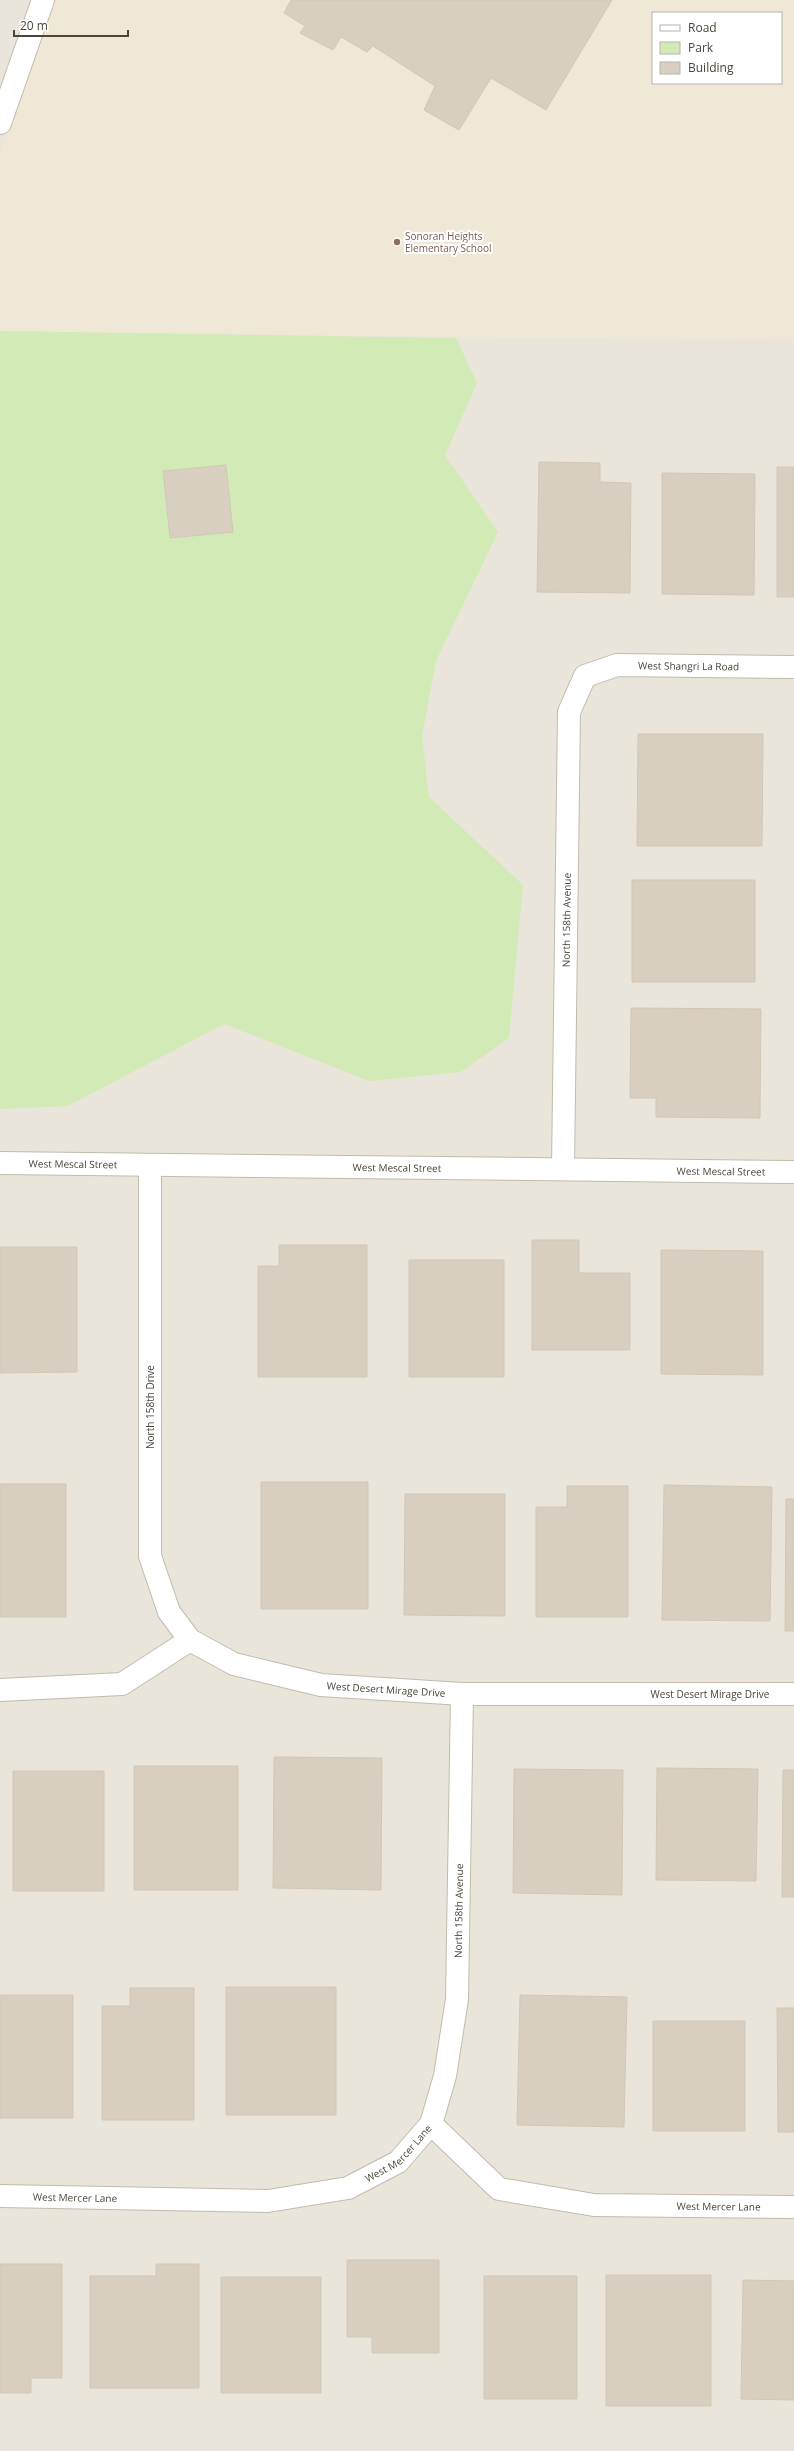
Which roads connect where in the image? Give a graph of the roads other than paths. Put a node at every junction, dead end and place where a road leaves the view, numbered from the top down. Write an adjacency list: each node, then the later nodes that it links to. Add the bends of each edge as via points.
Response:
1 (43, 0): 2 (street)
2 (0, 123)
3 (794, 667): 4 (street, West Shangri La Road, via 617,665)
4 (585, 676): 7 (street, North 158th Avenue, via 569,712)
5 (0, 1163): 6 (street, West Mescal Street)
6 (150, 1165): 7 (street, West Mescal Street); 9 (street, North 158th Drive, via 150,1556 169,1612)
7 (563, 1168): 8 (street, West Mescal Street)
8 (794, 1172)
9 (190, 1640): 10 (street, via 122,1684); 11 (street, West Desert Mirage Drive, via 234,1664 322,1685)
10 (0, 1690)
11 (462, 1694): 12 (street, West Desert Mirage Drive); 13 (street, North 158th Avenue, via 457,1999 445,2076)
12 (794, 1694)
13 (431, 2124): 14 (street, West Mercer Lane, via 398,2162 348,2188 268,2201); 15 (street, West Mercer Lane, via 499,2189 594,2205)
14 (0, 2196)
15 (794, 2207)

